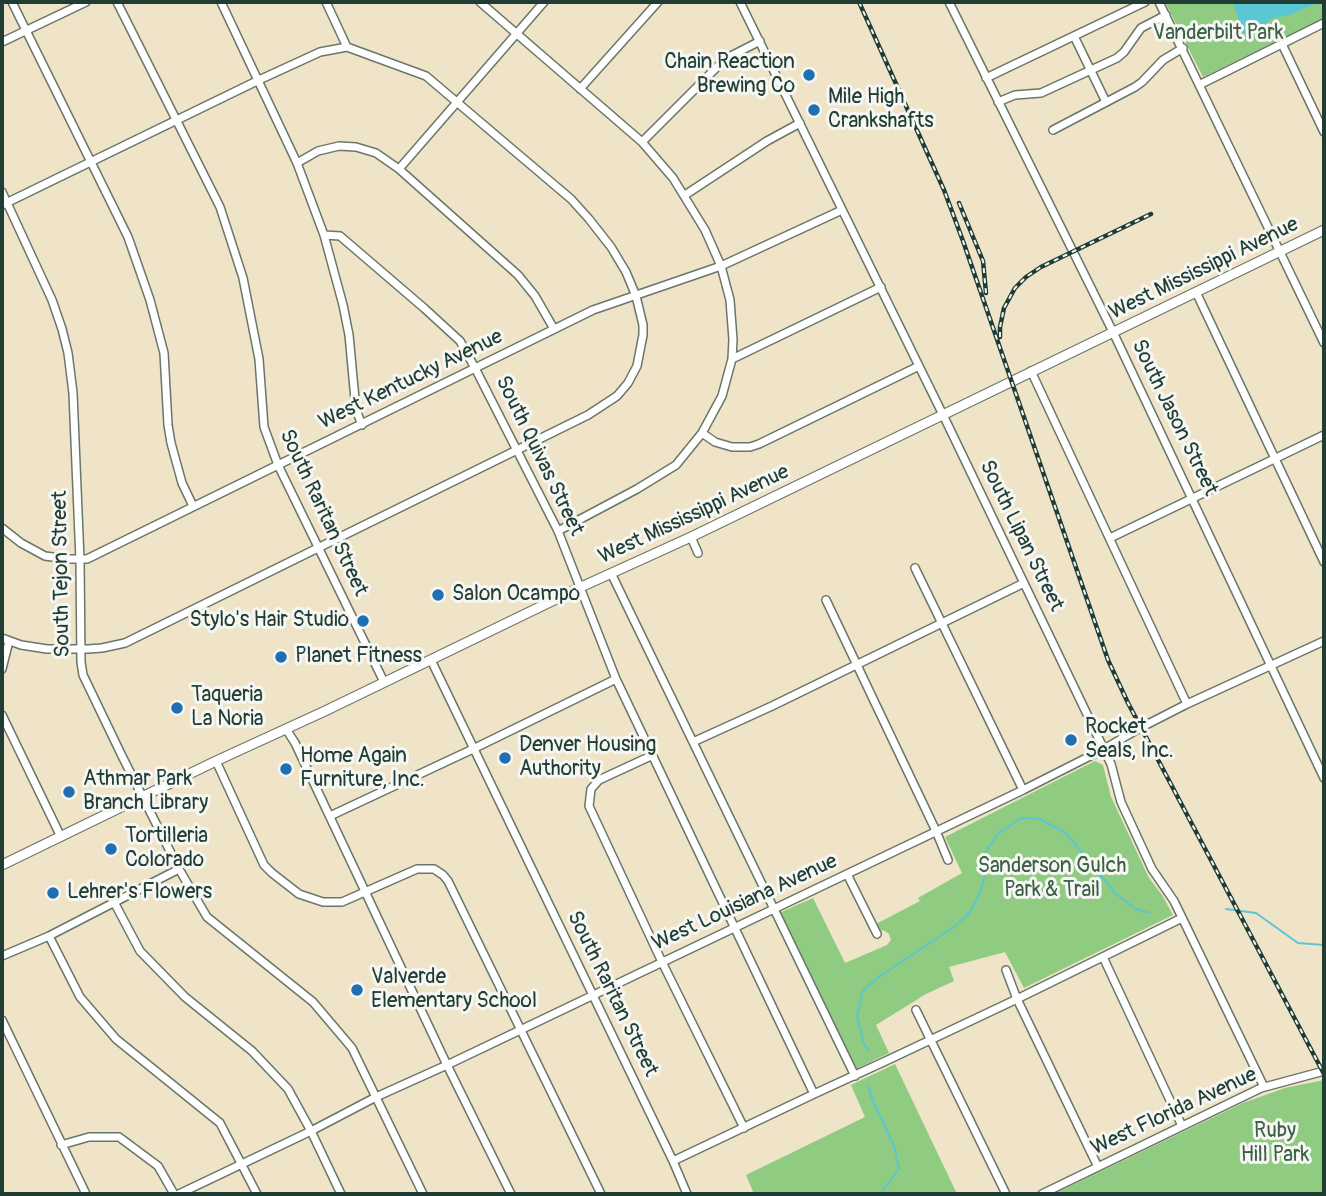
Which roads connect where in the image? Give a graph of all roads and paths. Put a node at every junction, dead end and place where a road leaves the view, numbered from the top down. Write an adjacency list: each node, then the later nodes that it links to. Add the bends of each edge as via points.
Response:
1 (12, 2): 15 (street)
2 (86, 2): 15 (street)
3 (117, 2): 31 (street, South Raritan Street)
4 (221, 2): 25 (street)
5 (326, 2): 21 (street)
6 (480, 2): 16 (street)
7 (544, 2): 16 (street)
8 (658, 2): 27 (street)
9 (740, 2): 18 (street, South Lipan Street)
10 (949, 2): 24 (street, South Jason Street)
11 (1145, 2): 17 (street)
12 (1160, 2): 13 (street)
13 (1166, 15): 22 (street); 23 (street, via 1141,29 1117,58)
14 (1324, 23): 20 (street)
15 (26, 30): 19 (street); 36 (street)
16 (517, 34): 27 (street); 28 (street)
17 (1074, 36): 23 (street); 24 (street)
18 (760, 41): 32 (street, South Lipan Street); 35 (street, via 725,59)
19 (2, 42)
20 (1282, 44): 26 (street); 34 (street)
21 (347, 47): 25 (street, via 320,52); 28 (street, via 426,76)
22 (1183, 48): 26 (street); 30 (street, via 1135,87)
23 (1091, 70): 29 (street, via 1041,93); 30 (street)
24 (986, 78): 29 (street, South Jason Street)
25 (259, 80): 31 (street); 37 (street)
26 (1200, 84): 45 (street)
27 (580, 89): 35 (street)
28 (458, 102): 38 (street); 49 (street, via 571,198 611,247)
29 (998, 102): 51 (street, South Jason Street)
30 (1106, 102): 33 (street)
31 (175, 120): 36 (street); 63 (street, South Raritan Street, via 220,207 243,278 259,359 264,427)
32 (800, 123): 40 (street); 42 (street, South Lipan Street)
33 (1053, 130)
34 (1324, 132)
35 (642, 142): 40 (street)
36 (90, 162): 41 (street); 65 (street, via 128,237 150,300 164,353 171,443)
37 (297, 163): 38 (street, via 318,151 347,145 376,153); 44 (street)
38 (399, 169): 50 (street, via 518,275)
39 (2, 192): 41 (street, South Tejon Street)
40 (685, 195): 46 (street)
41 (4, 204): 72 (street, South Tejon Street, via 42,275 65,340 73,393)
42 (842, 210): 46 (street, West Kentucky Avenue); 47 (street, South Lipan Street)
43 (1324, 230): 45 (main road, West Mississippi Avenue)
44 (324, 235): 55 (street, South Quivas Street, via 340,236 424,308 460,341); 58 (street, via 343,305 355,410)
45 (1280, 251): 48 (main road, West Mississippi Avenue); 52 (street)
46 (722, 267): 49 (street, West Kentucky Avenue); 53 (street, via 731,311)
47 (881, 287): 53 (street); 54 (street, South Lipan Street)
48 (1196, 292): 51 (main road, West Mississippi Avenue); 62 (street)
49 (636, 296): 50 (street, West Kentucky Avenue); 61 (street, via 643,325 639,358 617,396)
50 (554, 329): 55 (street, West Kentucky Avenue)
51 (1113, 332): 56 (main road, West Mississippi Avenue); 64 (street, South Jason Street)
52 (1324, 343)
53 (732, 359): 59 (street, via 722,396)
54 (919, 366): 57 (street, South Lipan Street); 59 (street, via 760,444 732,447)
55 (475, 368): 58 (street, West Kentucky Avenue); 61 (street, South Quivas Street)
56 (1031, 372): 57 (main road, West Mississippi Avenue); 69 (street)
57 (943, 414): 68 (main road, West Mississippi Avenue); 76 (street, South Lipan Street)
58 (362, 425): 63 (street, West Kentucky Avenue)
59 (702, 433): 67 (street, via 676,465)
60 (1324, 435): 62 (street)
61 (517, 451): 67 (street, South Quivas Street); 70 (street)
62 (1276, 459): 64 (street); 73 (street)
63 (278, 465): 65 (street, West Kentucky Avenue); 70 (street, South Raritan Street)
64 (1193, 498): 69 (street); 85 (street, South Jason Street)
65 (193, 506): 72 (street, West Kentucky Avenue)
66 (2, 528): 72 (street, via 45,555)
67 (558, 531): 77 (street, South Quivas Street)
68 (691, 537): 71 (street); 75 (main road, West Mississippi Avenue)
69 (1110, 538): 89 (street)
70 (318, 548): 82 (street, via 125,643); 88 (street, South Raritan Street)
71 (698, 553)
72 (80, 560): 82 (street, South Tejon Street)
73 (1324, 562)
74 (915, 568): 79 (street)
75 (611, 573): 77 (main road, West Mississippi Avenue); 92 (street)
76 (1024, 583): 79 (street); 94 (street, South Lipan Street)
77 (581, 587): 83 (main road, West Mississippi Avenue); 87 (street, South Quivas Street)
78 (826, 600): 84 (street)
79 (942, 624): 84 (street); 98 (street)
80 (6, 640): 82 (street, via 30,647); 86 (street)
81 (1324, 641): 85 (street, West Louisiana Avenue)
82 (81, 650): 99 (street, South Tejon Street, via 83,675)
83 (431, 660): 88 (main road, West Mississippi Avenue); 93 (street, South Raritan Street)
84 (857, 665): 92 (street); 101 (street)
85 (1270, 666): 89 (street, West Louisiana Avenue); 97 (street, South Jason Street)
86 (2, 670)
87 (616, 679): 93 (street); 95 (street, South Quivas Street)
88 (384, 682): 91 (main road, West Mississippi Avenue)
89 (1187, 704): 94 (street, West Louisiana Avenue)
90 (2, 715): 102 (street)
91 (286, 729): 96 (main road, West Mississippi Avenue); 100 (street)
92 (693, 742): 109 (street)
93 (473, 749): 100 (street); 118 (street, South Raritan Street)
94 (1104, 749): 98 (street, West Louisiana Avenue); 110 (street, South Lipan Street, via 1121,802 1152,869)
95 (653, 755): 111 (street, South Quivas Street); 116 (street, via 599,780 589,806)
96 (216, 761): 99 (main road, West Mississippi Avenue); 107 (street, via 260,857 272,873 299,894 323,902 342,902)
97 (1324, 778)
98 (1023, 790): 101 (street, West Louisiana Avenue)
99 (144, 797): 102 (main road, West Mississippi Avenue); 105 (street, South Tejon Street)
100 (330, 816): 107 (street)
101 (936, 831): 103 (street); 106 (street, West Louisiana Avenue)
102 (61, 837): 104 (main road, West Mississippi Avenue)
103 (948, 860)
104 (2, 865)
105 (179, 869): 108 (street); 129 (street, South Tejon Street, via 207,917 313,1002 352,1048)
106 (848, 874): 109 (street, West Louisiana Avenue); 112 (street)
107 (365, 893): 122 (street, via 417,869 434,869 443,875); 124 (street)
108 (114, 901): 113 (street); 132 (street, via 139,951 185,997 252,1051 288,1089)
109 (774, 909): 111 (street, West Louisiana Avenue); 126 (street)
110 (1182, 918): 115 (street); 127 (street, South Lipan Street)
111 (735, 927): 116 (street, West Louisiana Avenue); 128 (street, South Quivas Street)
112 (877, 934)
113 (49, 936): 114 (street); 135 (street, via 80,997 116,1039 220,1123)
114 (2, 956)
115 (1102, 957): 119 (street); 130 (street)
116 (662, 962): 118 (street, West Louisiana Avenue); 131 (street)
117 (1006, 970): 119 (street)
118 (593, 995): 122 (street, West Louisiana Avenue); 134 (street, South Raritan Street)
119 (1017, 999): 123 (street); 136 (street)
120 (915, 1010): 123 (street)
121 (2, 1020): 133 (street)
122 (521, 1029): 124 (street, West Louisiana Avenue); 143 (street)
123 (930, 1040): 126 (street); 145 (street)
124 (447, 1065): 129 (street, West Louisiana Avenue); 142 (street)
125 (1324, 1071): 127 (street, West Florida Avenue)
126 (855, 1076): 128 (street)
127 (1264, 1087): 130 (street, West Florida Avenue)
128 (814, 1094): 131 (street)
129 (376, 1097): 132 (street, West Louisiana Avenue); 141 (street, South Tejon Street)
130 (1182, 1126): 136 (street, West Florida Avenue)
131 (744, 1128): 134 (street)
132 (312, 1131): 135 (street, West Louisiana Avenue); 140 (street)
133 (61, 1144): 137 (street); 138 (street, via 89,1137 119,1138 158,1166)
134 (673, 1161): 144 (street, South Raritan Street)
135 (243, 1164): 138 (street, West Louisiana Avenue); 139 (street)
136 (1098, 1167): 146 (street, West Florida Avenue)
137 (86, 1194)
138 (177, 1194)
139 (257, 1194)
140 (341, 1194)
141 (423, 1194)
142 (511, 1194)
143 (601, 1194)
144 (687, 1194)
145 (1006, 1194)
146 (1042, 1194)

